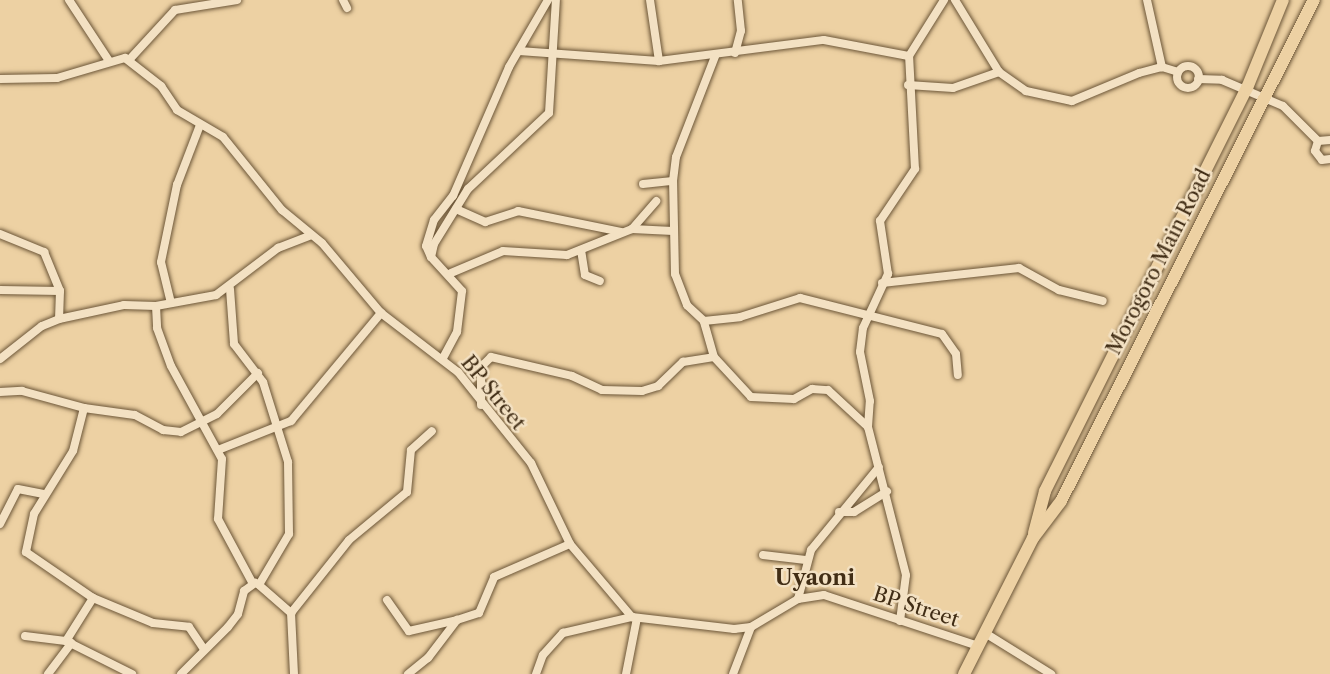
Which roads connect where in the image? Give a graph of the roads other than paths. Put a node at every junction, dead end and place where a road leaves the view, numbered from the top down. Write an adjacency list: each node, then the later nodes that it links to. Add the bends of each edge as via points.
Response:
1 (69, 0): 18 (street)
2 (237, 0): 17 (street, via 175,10)
3 (548, 0): 12 (street)
4 (556, 0): 13 (street)
5 (651, 0): 19 (street)
6 (738, 0): 14 (street, via 741,31)
7 (944, 0): 16 (street)
8 (956, 0): 21 (street)
9 (1147, 0): 20 (street)
10 (1283, 0): 26 (highway, Morogoro Main Road)
11 (1314, 0): 27 (highway, Morogoro Main Road)
12 (519, 51): 13 (street); 42 (street, via 453,196 434,220 426,246)
13 (552, 51): 19 (street); 35 (street, via 553,101 543,124 468,189)
14 (735, 53): 15 (street); 16 (street, via 824,40)
15 (716, 54): 19 (street); 32 (street, via 676,157)
16 (909, 56): 25 (street)
17 (129, 60): 18 (street); 28 (street, BP Street, via 161,86 177,110)
18 (109, 61): 23 (street, via 57,78)
19 (659, 61)
20 (1162, 67): 21 (street, via 1072,101 1026,91); 22 (street)
21 (999, 72): 25 (street, via 952,88)
22 (1178, 72): 24 (street, via 1194,68); 24 (street, via 1184,87)
23 (0, 79)
24 (1198, 79): 26 (street)
25 (908, 85): 45 (street, via 915,169 880,220 890,261)
26 (1247, 88): 27 (street); 74 (highway, Morogoro Main Road, via 1046,491)
27 (1264, 96): 30 (street, via 1283,106); 74 (highway, Morogoro Main Road, via 1061,501)
28 (200, 125): 40 (street, BP Street, via 223,137 282,210); 50 (street, via 177,185 161,262)
29 (1330, 140): 30 (street)
30 (1318, 141): 31 (street, via 1317,156)
31 (1330, 159)
32 (673, 181): 33 (street); 37 (street)
33 (642, 184)
34 (656, 201): 36 (street)
35 (456, 209): 38 (street, via 485,222 518,211); 42 (street)
36 (633, 229): 37 (street); 38 (street)
37 (673, 231): 55 (street, via 675,274 687,305)
38 (623, 232): 41 (street)
39 (0, 234): 48 (street, via 44,252)
40 (312, 235): 46 (street, via 278,248); 52 (street, BP Street)
41 (581, 250): 43 (street, via 503,251); 44 (street, via 585,275)
42 (431, 257): 43 (street)
43 (451, 273): 57 (street, via 460,285 462,305)
44 (600, 281)
45 (882, 283): 49 (street, via 1019,268 1059,290); 53 (street)
46 (230, 289): 50 (street); 59 (street, via 234,344)
47 (0, 290): 48 (street)
48 (60, 291): 54 (street)
49 (1102, 301)
50 (171, 303): 51 (street)
51 (156, 306): 54 (street, via 124,305); 64 (street, via 157,328 171,366)
52 (381, 313): 57 (street, BP Street); 65 (street, via 297,414)
53 (868, 316): 55 (street, via 794,298 740,317); 60 (street, via 942,334 956,354); 66 (street, via 860,352 870,401)
54 (59, 319): 58 (street, via 42,326)
55 (704, 321): 56 (street)
56 (714, 357): 62 (street, via 682,362 658,386 642,391 602,390 572,376 491,357 481,367); 66 (street, via 751,396 794,399 812,388 828,390)
57 (443, 358): 62 (street, BP Street)
58 (0, 359)
59 (258, 373): 64 (street); 65 (street)
60 (958, 375)
61 (0, 392): 63 (street, via 22,391)
62 (481, 405): 75 (street, BP Street, via 531,463)
63 (84, 408): 64 (street, via 135,414 171,432); 71 (street, via 73,451)
64 (204, 422): 68 (street)
65 (280, 426): 68 (street); 78 (street, via 292,520 277,561)
66 (868, 427): 69 (street)
67 (432, 431): 82 (street, via 411,450 407,492 349,540)
68 (218, 450): 78 (street, via 225,467 218,519)
69 (879, 466): 70 (street); 72 (street)
70 (887, 491): 72 (street, via 854,512); 85 (street, via 906,575)
71 (45, 494): 73 (street, via 18,489); 79 (street, via 29,527 26,552)
72 (838, 512): 77 (street)
73 (0, 524)
74 (1033, 538): 87 (highway, Morogoro Main Road)
75 (570, 544): 83 (street, BP Street); 84 (street, via 494,577 483,609)
76 (763, 555): 77 (street)
77 (807, 560): 80 (street)
78 (253, 584): 82 (street); 91 (street, via 238,614)
79 (93, 598): 89 (street); 91 (street, via 153,623 186,625)
80 (798, 598): 85 (street, BP Street, via 835,597); 86 (street)
81 (387, 600): 84 (street, via 409,631)
82 (291, 613): 95 (street)
83 (635, 618): 86 (street); 97 (street, via 563,633 543,655); 98 (street)
84 (457, 620): 96 (street, via 428,658)
85 (900, 621): 90 (street, BP Street)
86 (751, 627): 99 (street)
87 (986, 633): 90 (highway, Morogoro Main Road); 101 (street)
88 (25, 636): 89 (street)
89 (68, 642): 92 (street); 93 (street)
90 (978, 646): 100 (highway, Morogoro Main Road)
91 (203, 648): 94 (street)
92 (48, 674)
93 (132, 674)
94 (181, 674)
95 (294, 674)
96 (408, 674)
97 (536, 674)
98 (626, 674)
99 (733, 674)
100 (964, 674)
101 (1051, 674)

